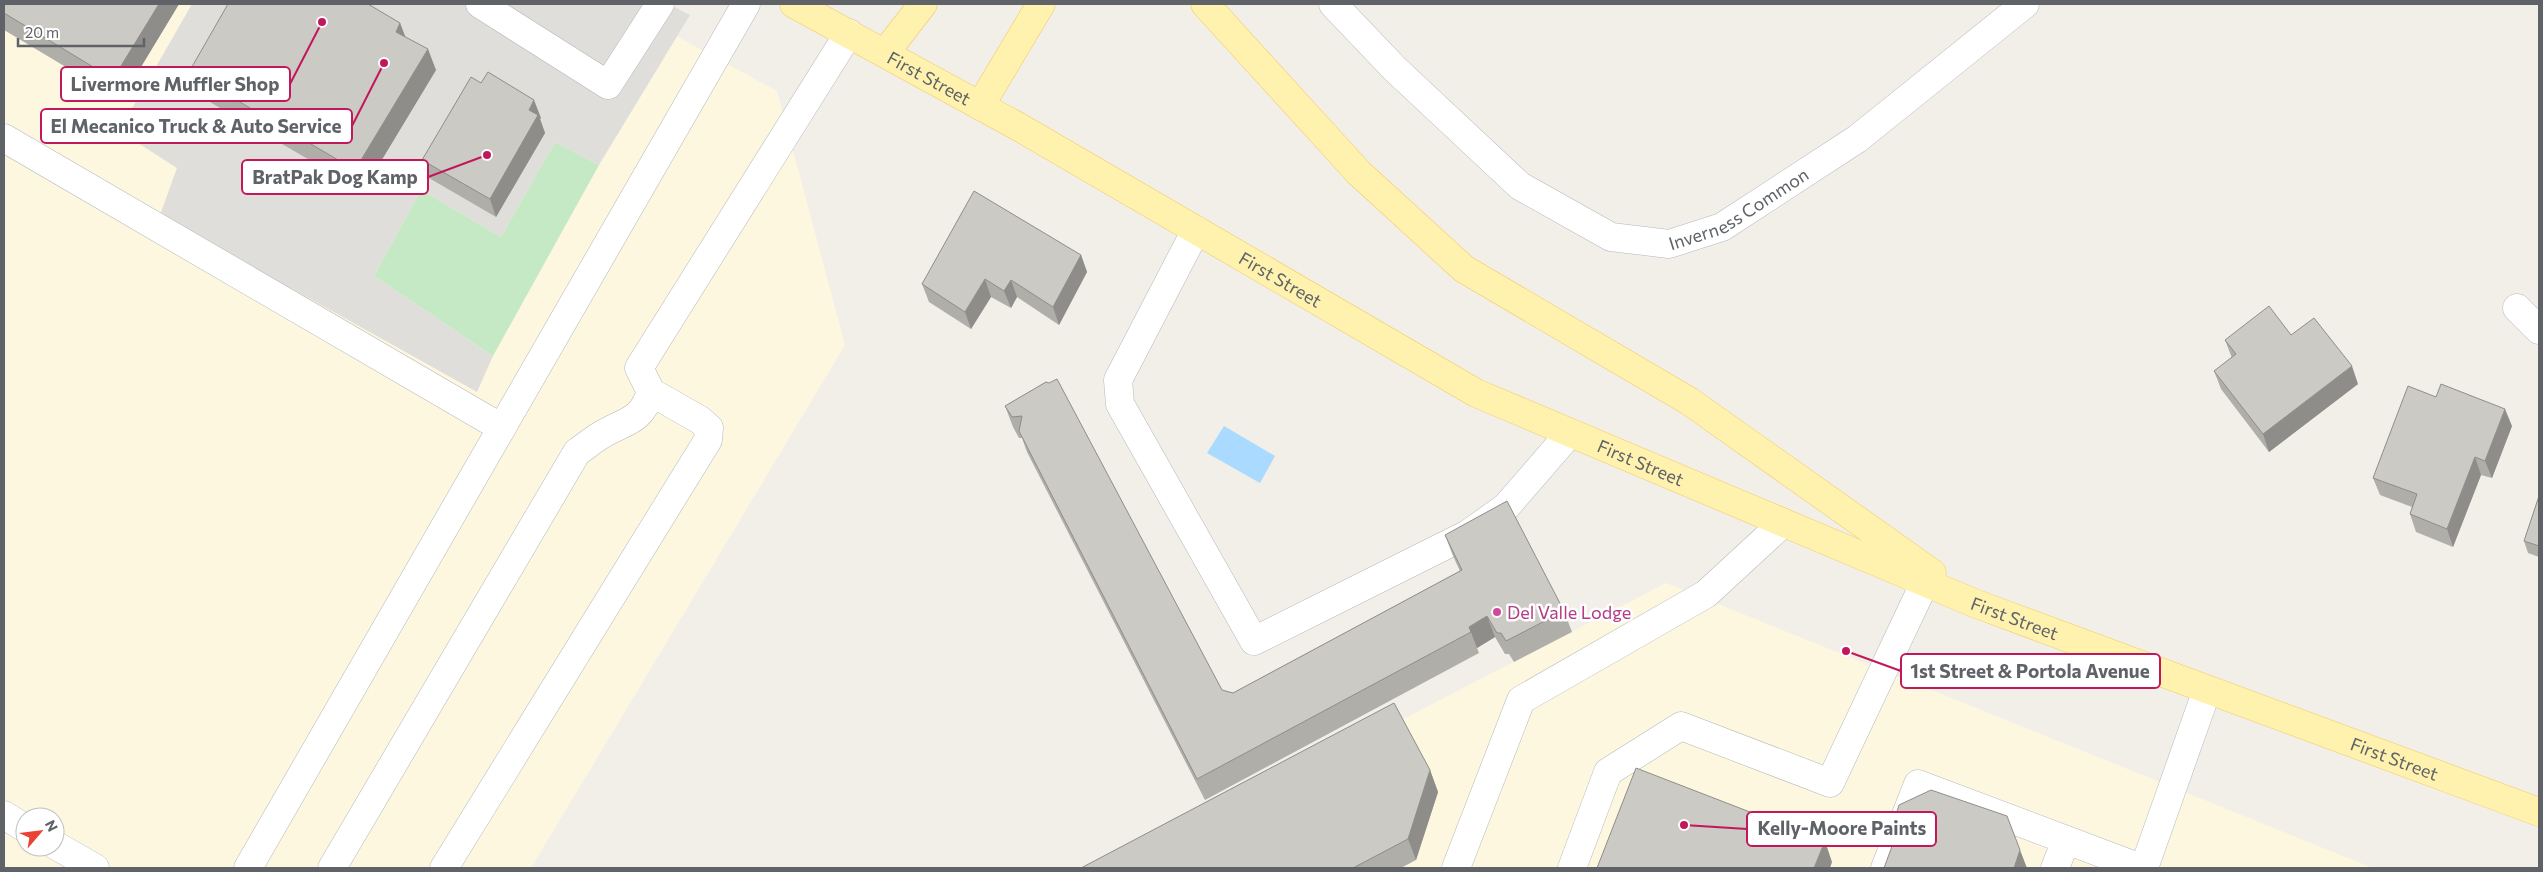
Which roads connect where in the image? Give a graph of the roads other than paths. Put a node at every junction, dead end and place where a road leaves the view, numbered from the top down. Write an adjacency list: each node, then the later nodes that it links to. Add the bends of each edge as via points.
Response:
1 (480, 4): 2 (street, via 608,85)
2 (660, 4)
3 (746, 4): 18 (street)
4 (794, 4): 10 (main road, First Street)
5 (923, 4): 11 (main road)
6 (1041, 4): 12 (main road)
7 (1205, 4): 22 (main road, via 1359,173 1464,268 1689,401)
8 (1333, 4): 9 (street, Inverness Common, via 1395,69 1520,186 1611,237 1669,244 1722,227 1857,140)
9 (2024, 4)
10 (850, 33): 11 (main road, First Street); 17 (street, via 639,368)
11 (885, 53): 12 (main road, First Street)
12 (980, 106): 14 (main road, First Street)
13 (4, 138): 18 (street)
14 (1196, 230): 19 (main road, First Street, via 1476,393); 19 (street, via 1118,380 1120,404 1254,641 1468,534 1506,507)
15 (2517, 308): 16 (street)
16 (2539, 330)
17 (651, 392): 31 (street, via 646,407 636,419 602,434 577,452); 32 (street, via 700,420 709,428 708,440)
18 (502, 428): 30 (street)
19 (1570, 433): 20 (main road, First Street)
20 (1783, 523): 21 (main road, First Street); 33 (street, via 1706,594 1521,700)
21 (1925, 582): 22 (main road, First Street); 34 (street, via 1830,783 1681,726 1608,772)
22 (1974, 603): 23 (main road, First Street)
23 (2207, 690): 24 (main road, First Street); 37 (street)
24 (2539, 812)
25 (4, 815): 26 (street)
26 (15, 822)
27 (2066, 840): 35 (street, via 1918,784); 36 (street); 37 (street)
28 (65, 851): 29 (street)
29 (95, 868)
30 (248, 868)
31 (332, 868)
32 (444, 868)
33 (1456, 868)
34 (1572, 868)
35 (1884, 868)
36 (2055, 868)
37 (2143, 868)

